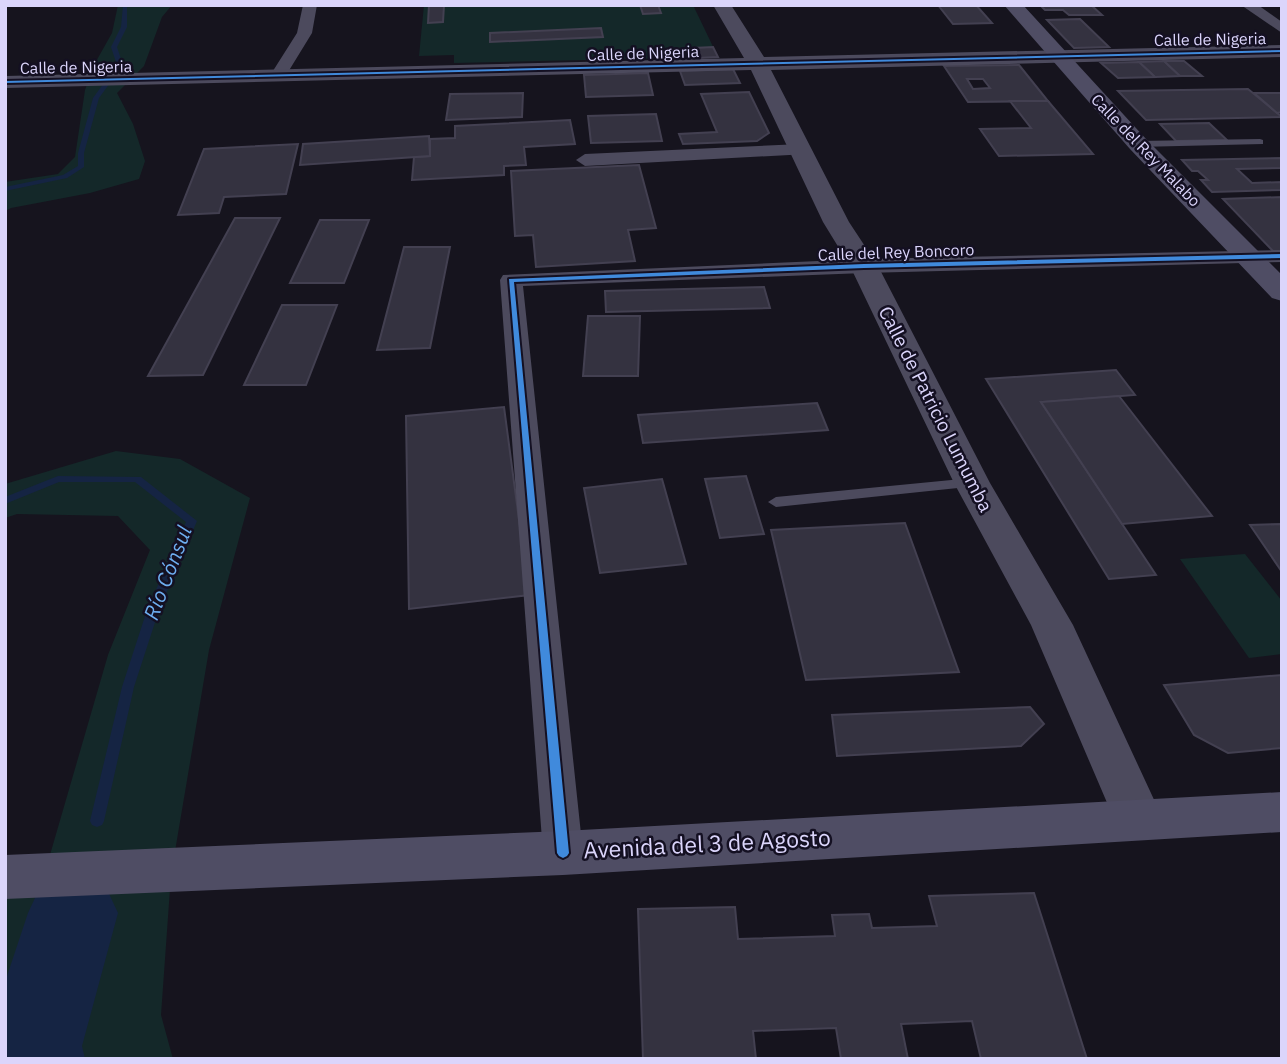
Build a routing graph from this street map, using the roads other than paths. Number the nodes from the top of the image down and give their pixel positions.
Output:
1 (310, 5) edge
2 (722, 5) edge
3 (1013, 5) edge
4 (1248, 5) edge
5 (1282, 29) edge
6 (1282, 51) edge
7 (1058, 57) junction
8 (758, 64) junction
9 (279, 74) junction
10 (5, 82) edge
11 (1260, 142) dead end
12 (1138, 144) junction
13 (801, 150) junction
14 (585, 160) dead end
15 (1282, 256) edge
16 (1249, 257) junction
17 (864, 266) junction
18 (1282, 292) edge
19 (972, 483) junction
20 (776, 502) dead end
21 (1282, 812) edge
22 (1138, 818) junction
23 (563, 853) junction
24 (5, 877) edge

1 - 9 street
2 - 8 street, Calle de Patricio Lumumba
3 - 7 main road, Calle del Rey Malabo
4 - 5 street
6 - 7 street, Calle de Nigeria
7 - 8 street, Calle de Nigeria
7 - 12 main road, Calle del Rey Malabo
8 - 9 street, Calle de Nigeria
8 - 13 street, Calle de Patricio Lumumba
9 - 10 street, Calle de Nigeria
11 - 12 lane
12 - 16 main road, Calle del Rey Malabo
13 - 14 street
13 - 17 street, Calle de Patricio Lumumba
15 - 16 street, Calle del Rey Boncoro
16 - 17 street, Calle del Rey Boncoro
16 - 18 main road, Calle del Rey Malabo
17 - 19 street, Calle de Patricio Lumumba
17 - 23 street, Calle del Rey Boncoro
19 - 20 lane
19 - 22 street, Calle de Patricio Lumumba
21 - 22 main road, Avenida del 3 de Agosto
22 - 23 main road, Avenida del 3 de Agosto
23 - 24 main road, Avenida del 3 de Agosto

